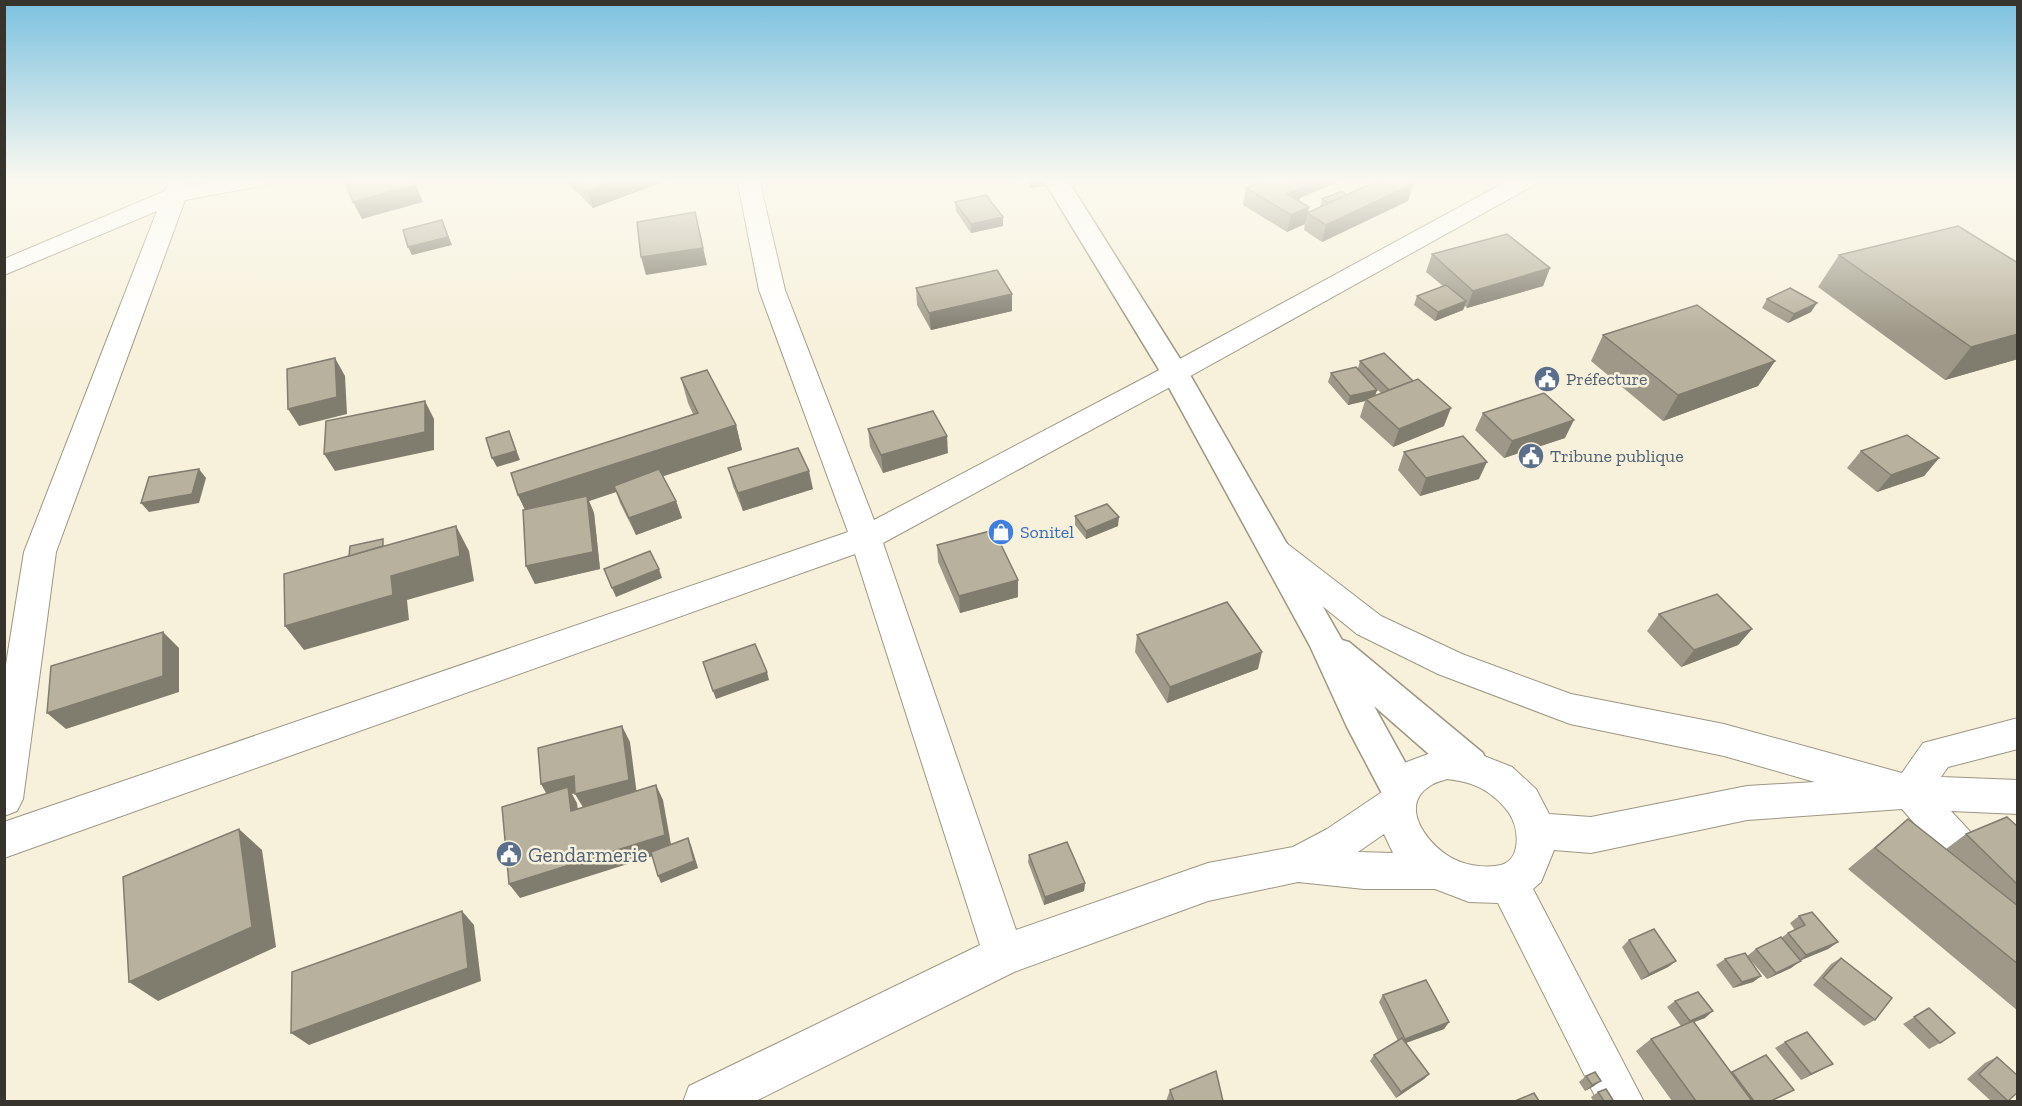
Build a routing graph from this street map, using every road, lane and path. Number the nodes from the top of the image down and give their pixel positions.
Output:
1 (84, 231) edge
2 (162, 231) edge
3 (759, 231) edge
4 (1087, 231) edge
5 (1434, 231) edge
6 (4, 268) edge
7 (1175, 373) junction
8 (866, 538) junction
9 (1274, 550) junction
10 (1326, 643) junction
11 (2018, 733) edge
12 (1469, 765) junction
13 (1910, 792) junction
14 (1399, 796) junction
15 (2018, 797) edge
16 (4, 799) edge
17 (1537, 831) junction
18 (4, 840) edge
19 (1298, 864) junction
20 (1435, 871) junction
21 (1508, 882) junction
22 (2018, 913) edge
23 (1004, 955) junction
24 (705, 1101) edge
25 (1622, 1101) edge

1 - 6 street
2 - 16 street
3 - 8 street
4 - 7 street
5 - 7 street
7 - 8 street
7 - 9 street
8 - 18 street
8 - 23 street
9 - 10 street
9 - 13 street
10 - 12 street
10 - 14 street
11 - 13 street
12 - 14 street
12 - 17 street
13 - 15 street
13 - 17 street
13 - 22 street
14 - 19 street
14 - 20 street
17 - 21 street
19 - 20 street
19 - 23 street
20 - 21 street
21 - 25 street
23 - 24 street

